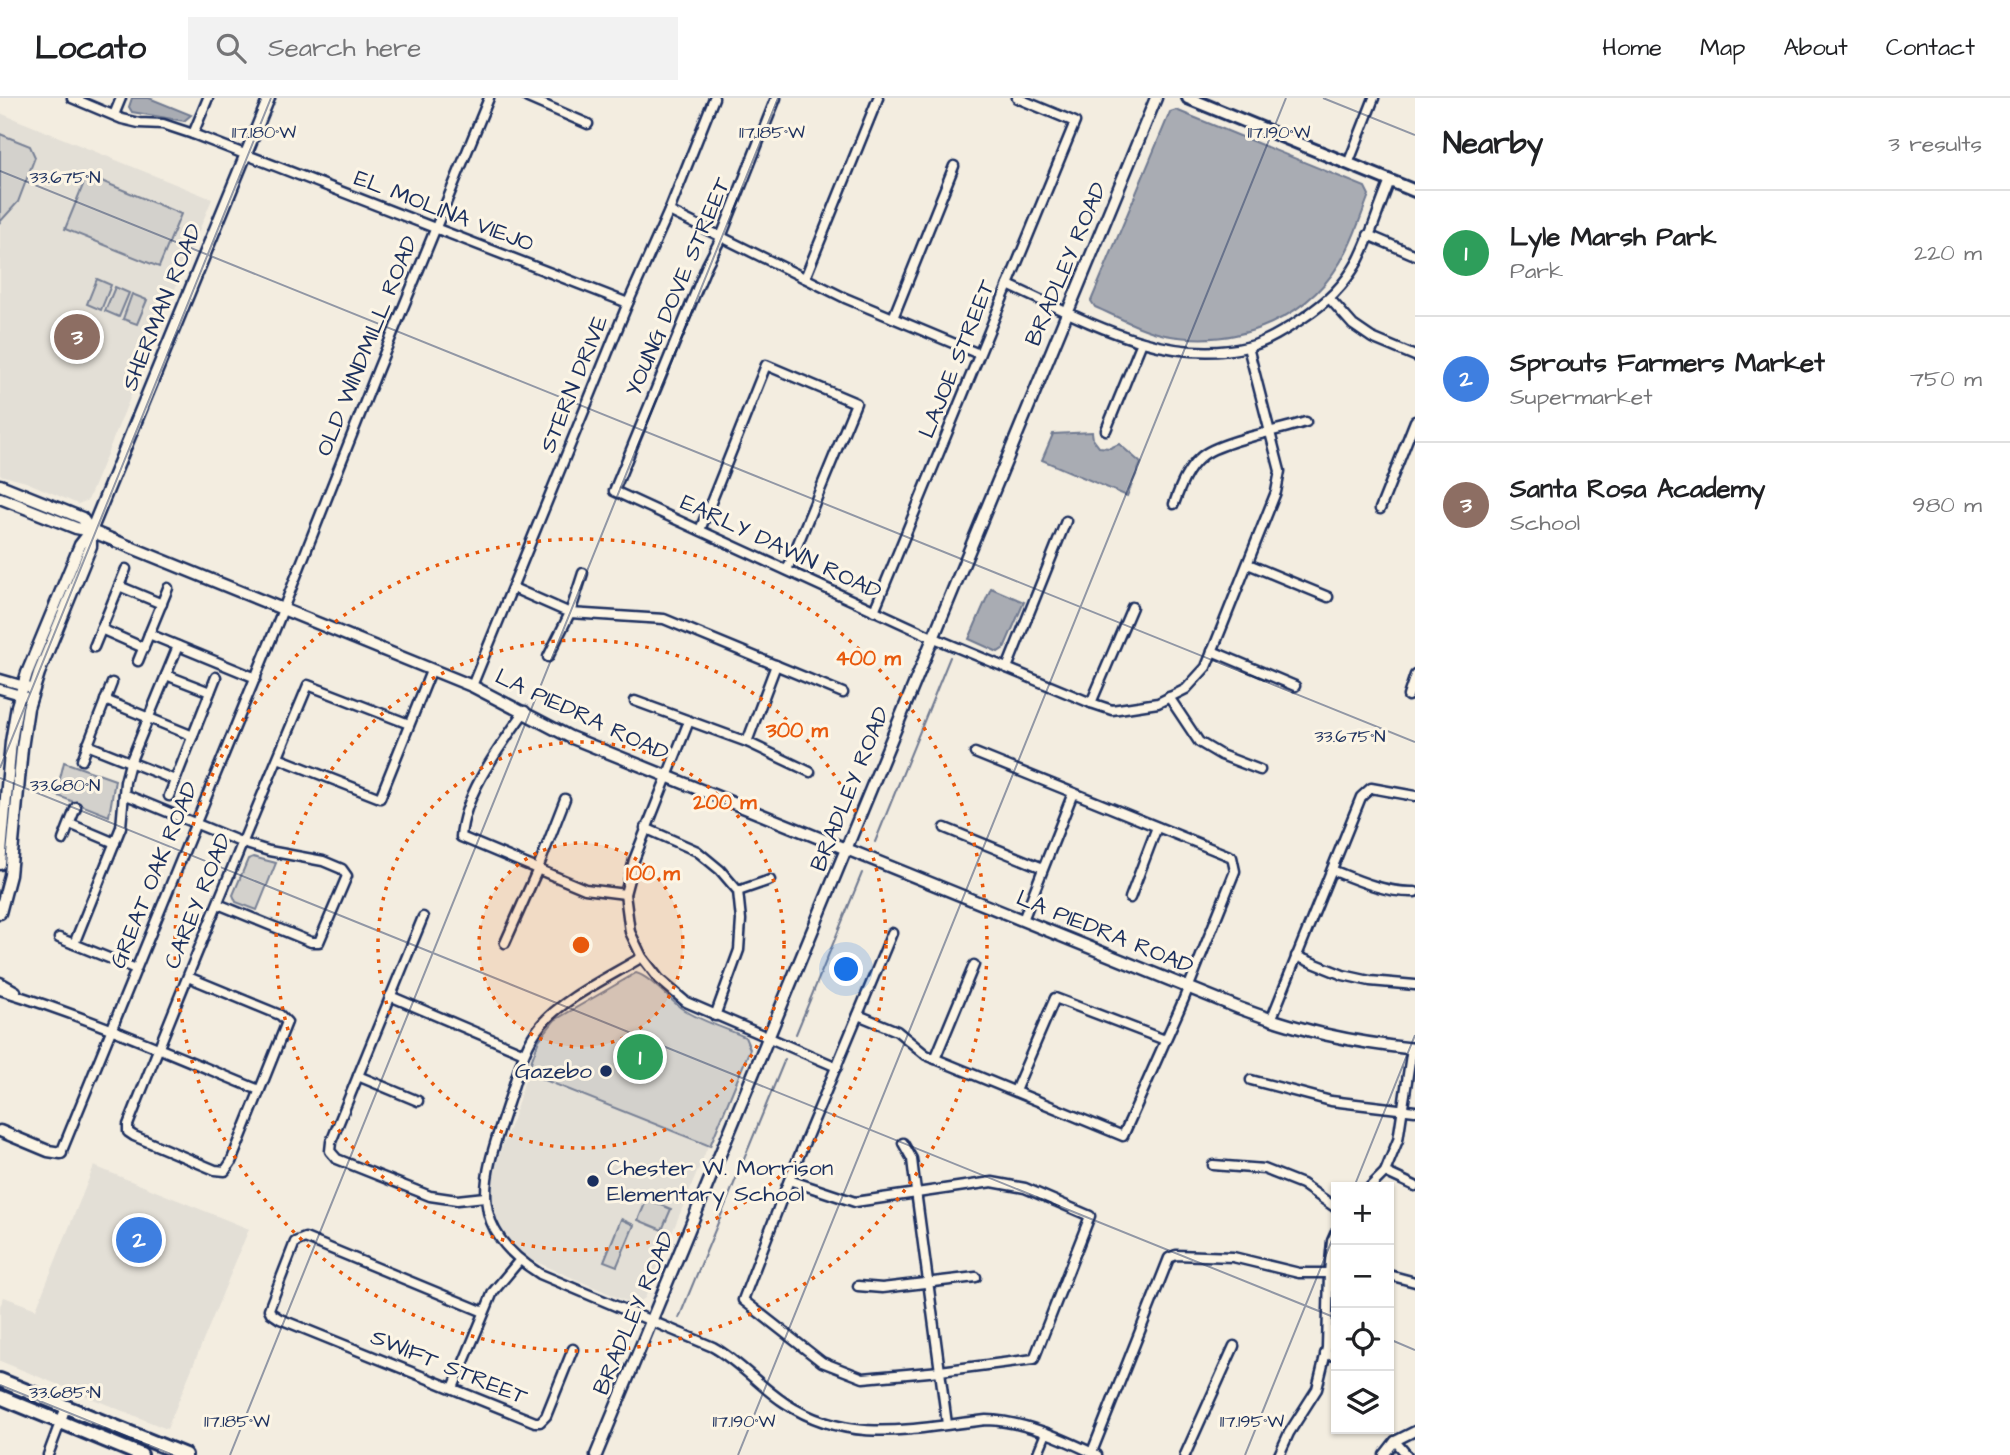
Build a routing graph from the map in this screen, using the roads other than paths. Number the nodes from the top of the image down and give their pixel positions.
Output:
1 (72, 98) edge
2 (121, 98) edge
3 (208, 98) edge
4 (269, 98) edge
5 (489, 98) edge
6 (528, 98) edge
7 (714, 98) edge
8 (776, 98) edge
9 (878, 98) edge
10 (1017, 98) edge
11 (1156, 98) edge
12 (1188, 98) edge
13 (1374, 98) edge
14 (114, 116) junction
15 (588, 124) dead end
16 (193, 134) junction
17 (245, 155) junction
18 (1348, 164) junction
19 (954, 166) dead end
20 (1391, 181) junction
21 (1415, 191) edge
22 (669, 211) junction
23 (435, 228) junction
24 (1368, 235) junction
25 (721, 238) junction
26 (1415, 255) edge
27 (805, 278) junction
28 (1008, 285) junction
29 (1330, 299) junction
30 (628, 303) junction
31 (1067, 312) junction
32 (893, 318) junction
33 (1142, 342) junction
34 (1248, 347) junction
35 (979, 354) junction
36 (1415, 356) edge
37 (1415, 421) edge
38 (1306, 422) dead end
39 (1107, 430) dead end
40 (1268, 433) junction
41 (0, 485) edge
42 (614, 491) joint
43 (0, 498) edge
44 (1174, 505) dead end
45 (1380, 509) dead end
46 (1066, 521) dead end
47 (700, 530) junction
48 (91, 531) junction
49 (1248, 564) junction
50 (126, 569) dead end
51 (787, 570) junction
52 (583, 573) dead end
53 (119, 586) junction
54 (168, 588) dead end
55 (513, 588) junction
56 (1328, 597) dead end
57 (162, 604) junction
58 (1132, 607) dead end
59 (283, 611) junction
60 (874, 611) junction
61 (570, 613) junction
62 (101, 629) junction
63 (149, 634) junction
64 (932, 637) junction
65 (178, 646) junction
66 (94, 647) dead end
67 (144, 648) junction
68 (1212, 652) junction
69 (548, 657) dead end
70 (138, 661) dead end
71 (776, 665) junction
72 (1007, 668) junction
73 (431, 671) junction
74 (166, 674) junction
75 (1415, 675) edge
76 (216, 677) dead end
77 (256, 678) junction
78 (0, 679) edge
79 (112, 682) dead end
80 (472, 686) junction
81 (1295, 686) dead end
82 (0, 689) edge
83 (22, 690) junction
84 (210, 692) junction
85 (843, 693) dead end
86 (33, 694) junction
87 (1408, 696) dead end
88 (1169, 698) junction
89 (105, 700) junction
90 (635, 701) dead end
91 (1091, 703) junction
92 (525, 711) junction
93 (148, 718) junction
94 (690, 721) junction
95 (409, 724) junction
96 (193, 736) junction
97 (747, 742) junction
98 (88, 745) junction
99 (975, 753) dead end
100 (278, 758) junction
101 (82, 760) dead end
102 (130, 763) junction
103 (1260, 770) dead end
104 (810, 772) dead end
105 (667, 776) junction
106 (175, 780) junction
107 (1073, 793) junction
108 (124, 794) junction
109 (169, 796) dead end
110 (1415, 796) edge
111 (565, 799) dead end
112 (8, 805) edge
113 (76, 807) dead end
114 (70, 824) junction
115 (196, 824) junction
116 (1157, 827) junction
117 (645, 828) junction
118 (945, 828) dead end
119 (63, 840) dead end
120 (115, 843) junction
121 (243, 843) junction
122 (847, 849) junction
123 (0, 864) edge
124 (1043, 868) junction
125 (1332, 870) junction
126 (537, 871) junction
127 (770, 880) dead end
128 (738, 891) junction
129 (1415, 892) edge
130 (625, 894) junction
131 (1130, 898) dead end
132 (218, 904) junction
133 (0, 913) edge
134 (423, 917) dead end
135 (1023, 920) junction
136 (892, 933) dead end
137 (59, 938) dead end
138 (74, 943) junction
139 (505, 943) dead end
140 (1296, 956) junction
141 (642, 957) junction
142 (974, 965) dead end
143 (136, 969) junction
144 (188, 977) junction
145 (0, 982) edge
146 (1415, 985) edge
147 (1188, 987) junction
148 (0, 990) edge
149 (390, 996) junction
150 (34, 1000) junction
151 (858, 1015) junction
152 (715, 1016) junction
153 (1271, 1020) junction
154 (111, 1030) junction
155 (768, 1038) junction
156 (1166, 1040) junction
157 (158, 1049) junction
158 (1413, 1049) edge
159 (524, 1053) junction
160 (935, 1059) junction
161 (837, 1067) junction
162 (358, 1076) junction
163 (1251, 1080) dead end
164 (259, 1090) junction
165 (1015, 1091) junction
166 (418, 1101) dead end
167 (1403, 1110) junction
168 (1415, 1111) edge
169 (0, 1131) edge
170 (904, 1143) dead end
171 (61, 1153) joint
172 (1213, 1165) dead end
173 (1385, 1172) junction
174 (789, 1180) junction
175 (1375, 1182) edge
176 (1415, 1186) edge
177 (916, 1194) junction
178 (485, 1197) junction
179 (1331, 1204) edge
180 (519, 1261) junction
181 (1331, 1273) edge
182 (1394, 1276) edge
183 (976, 1277) dead end
184 (928, 1282) junction
185 (1415, 1282) edge
186 (1331, 1285) edge
187 (858, 1286) dead end
188 (484, 1312) junction
189 (652, 1321) junction
190 (1234, 1346) dead end
191 (573, 1349) dead end
192 (1325, 1354) junction
193 (1331, 1355) edge
194 (940, 1371) junction
195 (0, 1380) edge
196 (453, 1388) junction
197 (0, 1397) edge
198 (66, 1407) junction
199 (61, 1422) junction
200 (947, 1424) junction
201 (1415, 1431) edge
202 (1046, 1433) junction
203 (1395, 1441) junction
204 (1095, 1454) edge
205 (48, 1455) edge
206 (141, 1455) edge
207 (185, 1455) edge
208 (596, 1455) edge
209 (1037, 1455) edge
210 (1185, 1455) edge
211 (1279, 1455) edge
212 (1384, 1455) edge
213 (1407, 1455) edge

1 - 14 street, EL MOLINA VIEJO
2 - 14 street
3 - 16 street
4 - 17 street, SHERMAN ROAD
5 - 23 street, OLD WINDMILL ROAD
6 - 15 street
7 - 22 street, STERN DRIVE
8 - 25 street, YOUNG DOVE STREET
9 - 27 street
10 - 28 street, LAJOE STREET
11 - 31 street, BRADLEY ROAD
12 - 18 main road
13 - 18 street
14 - 16 street, EL MOLINA VIEJO
16 - 17 street, EL MOLINA VIEJO
17 - 23 street, EL MOLINA VIEJO
17 - 48 street, SHERMAN ROAD
18 - 20 main road
19 - 32 street
20 - 21 main road
20 - 24 street
22 - 25 street
22 - 30 street, STERN DRIVE
23 - 30 street, EL MOLINA VIEJO
23 - 59 street, OLD WINDMILL ROAD
24 - 26 street
24 - 29 street
25 - 27 street
25 - 42 street, YOUNG DOVE STREET
27 - 32 street
28 - 31 street
28 - 35 street, LAJOE STREET
29 - 34 street
29 - 36 street
30 - 55 street, STERN DRIVE
31 - 33 street
31 - 64 street, BRADLEY ROAD
32 - 35 street
33 - 34 street
33 - 39 street
34 - 40 street
35 - 60 street, LAJOE STREET
37 - 45 street
38 - 40 street
40 - 44 street
40 - 49 street
41 - 48 street, LA PIEDRA ROAD
42 - 47 street, EARLY DAWN ROAD
43 - 48 street, LA PIEDRA ROAD
46 - 72 street
47 - 51 street, EARLY DAWN ROAD
47 - 51 street
48 - 59 street, LA PIEDRA ROAD
48 - 83 street
48 - 86 street
49 - 56 street
49 - 68 street
50 - 53 street
51 - 60 street, EARLY DAWN ROAD
52 - 61 street
53 - 57 street
53 - 62 street
54 - 57 street
55 - 61 street
55 - 80 street, STERN DRIVE
57 - 63 street
58 - 91 street
59 - 73 street, LA PIEDRA ROAD
59 - 77 street, GREAT OAK ROAD
60 - 64 street, EARLY DAWN ROAD
61 - 69 street
61 - 71 street
62 - 66 street
62 - 67 street
63 - 65 street
63 - 67 street
64 - 72 street, EARLY DAWN ROAD
64 - 122 street, BRADLEY ROAD
65 - 74 street
65 - 77 street
67 - 70 street
68 - 81 street
68 - 88 street
71 - 85 street
71 - 97 street
72 - 91 street, EARLY DAWN ROAD
73 - 80 street, LA PIEDRA ROAD
73 - 95 street
74 - 84 street
74 - 93 street
75 - 87 street
76 - 84 street
77 - 115 street, GREAT OAK ROAD
78 - 83 street
79 - 89 street
80 - 92 street, LA PIEDRA ROAD
82 - 83 street
83 - 86 street
83 - 112 street
84 - 96 street
86 - 112 street
88 - 91 street, EARLY DAWN ROAD
88 - 103 street
89 - 93 street
89 - 98 street
90 - 94 street
92 - 105 street, LA PIEDRA ROAD
92 - 126 street
93 - 96 street
93 - 102 street
94 - 97 street
94 - 105 street
95 - 100 street, CAREY ROAD
95 - 100 street
96 - 106 street
97 - 104 street
98 - 101 street
98 - 102 street
99 - 107 street
100 - 121 street, CAREY ROAD
102 - 106 street
102 - 108 street
105 - 117 street
105 - 122 street, LA PIEDRA ROAD
106 - 109 street
107 - 116 street
107 - 124 street
108 - 115 street
108 - 120 street
110 - 125 street
111 - 126 street
112 - 123 street
112 - 133 street
113 - 114 street
114 - 119 street
114 - 120 street
115 - 121 street
115 - 143 street, GREAT OAK ROAD
116 - 131 street
116 - 147 street
117 - 128 street
117 - 130 street
118 - 124 street
120 - 138 street
121 - 132 street, CAREY ROAD
121 - 132 street
122 - 135 street, LA PIEDRA ROAD
122 - 155 street, BRADLEY ROAD
124 - 135 street
125 - 129 street
125 - 140 street
126 - 130 street
126 - 139 street
127 - 128 street
128 - 152 street
130 - 141 street
132 - 144 street, CAREY ROAD
134 - 149 street
135 - 147 street, LA PIEDRA ROAD
136 - 151 street
137 - 138 street
138 - 143 street
140 - 146 street
140 - 153 street
141 - 152 street
141 - 159 street
142 - 160 street
143 - 154 street, GREAT OAK ROAD
144 - 157 street, CAREY ROAD
144 - 164 street
145 - 150 street
147 - 153 street, LA PIEDRA ROAD
147 - 156 street
148 - 150 street
149 - 159 street
149 - 162 street
150 - 154 street
151 - 160 street
151 - 161 street
152 - 155 street
153 - 158 street, LA PIEDRA ROAD
154 - 157 street
154 - 171 street, GREAT OAK ROAD
155 - 161 street
155 - 189 street, BRADLEY ROAD
156 - 165 street
156 - 165 street
157 - 164 street
157 - 164 street, CAREY ROAD
158 - 167 street
159 - 178 street
160 - 165 street
161 - 174 street
162 - 166 street
162 - 178 street
163 - 167 street
167 - 168 street
167 - 173 street
169 - 171 street
170 - 177 street
172 - 179 street
173 - 175 street
173 - 176 street
174 - 177 street
174 - 194 street
177 - 184 street
177 - 194 street
178 - 180 street
180 - 188 street
180 - 189 street
181 - 204 street
182 - 185 street
183 - 184 street
184 - 187 street
184 - 194 street
186 - 192 street
188 - 196 street
188 - 196 street, SWIFT STREET
189 - 200 street
189 - 208 street, BRADLEY ROAD
190 - 210 street
191 - 196 street, SWIFT STREET
192 - 193 street
192 - 211 street
194 - 200 street
195 - 198 main road
197 - 199 main road
198 - 199 street
198 - 207 main road
199 - 205 street
199 - 206 main road
200 - 202 street
201 - 203 street
202 - 204 street
202 - 209 street
203 - 212 street
203 - 213 street

